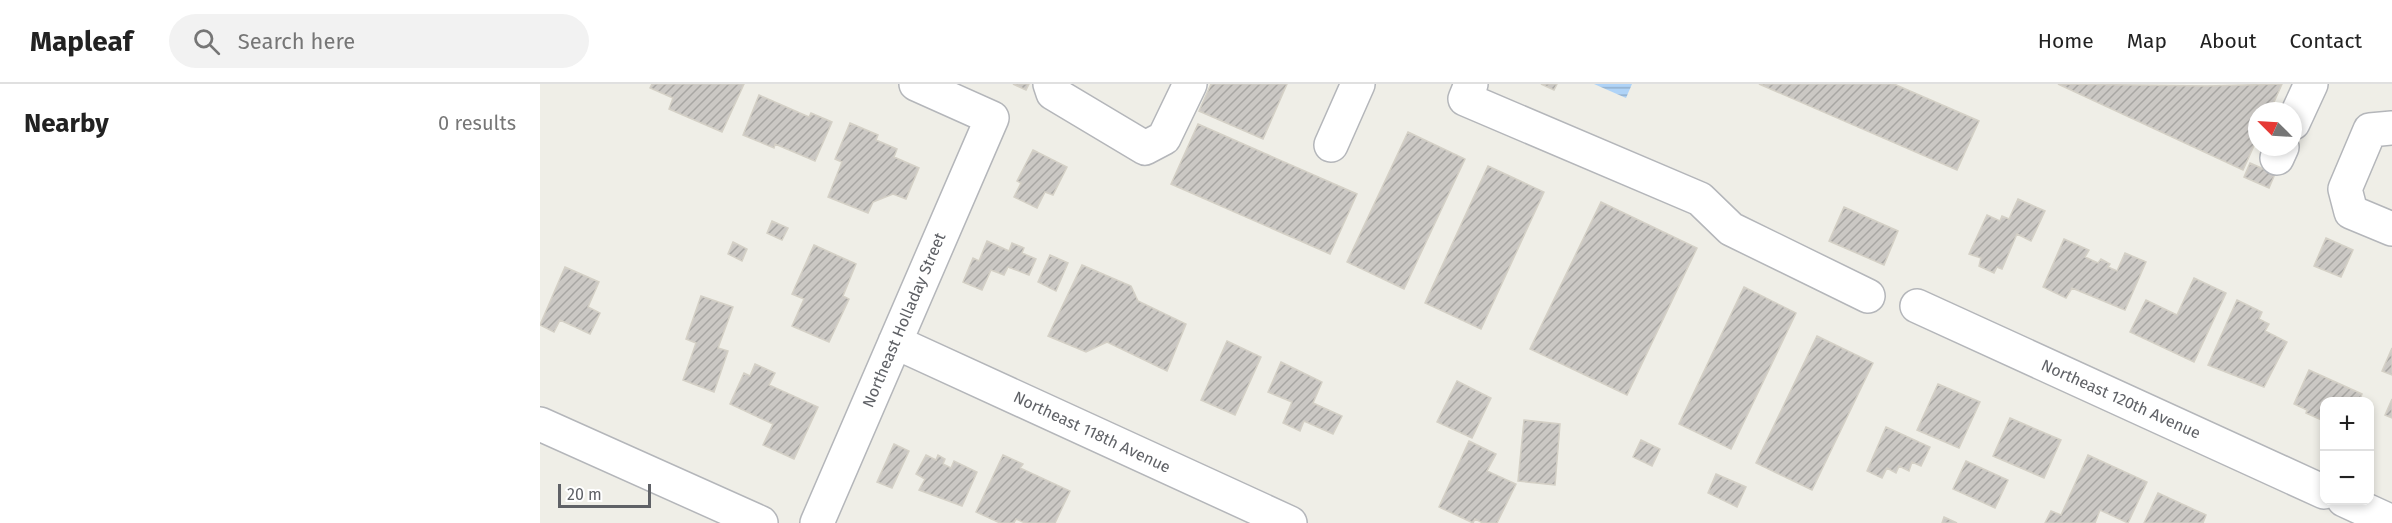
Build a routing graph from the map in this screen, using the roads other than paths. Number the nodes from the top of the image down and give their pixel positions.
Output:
1 (916, 84) edge
2 (1050, 84) edge
3 (1190, 84) edge
4 (1358, 84) edge
5 (1471, 84) edge
6 (2311, 84) edge
7 (2302, 104) edge
8 (2392, 128) edge
9 (1331, 145) dead end
10 (2392, 229) edge
11 (1868, 296) dead end
12 (1917, 306) dead end
13 (895, 342) junction
14 (540, 424) edge
15 (2320, 490) edge
16 (2353, 505) edge
17 (2392, 522) edge
18 (760, 523) edge
19 (817, 523) edge
20 (1290, 523) edge

1 - 13 street, Northeast Holladay Street
2 - 3 street
4 - 9 street
5 - 11 street
6 - 7 street
8 - 10 street
12 - 15 street, Northeast 120th Avenue
13 - 19 street, Northeast Holladay Street
13 - 20 street, Northeast 118th Avenue
14 - 18 street
16 - 17 street

